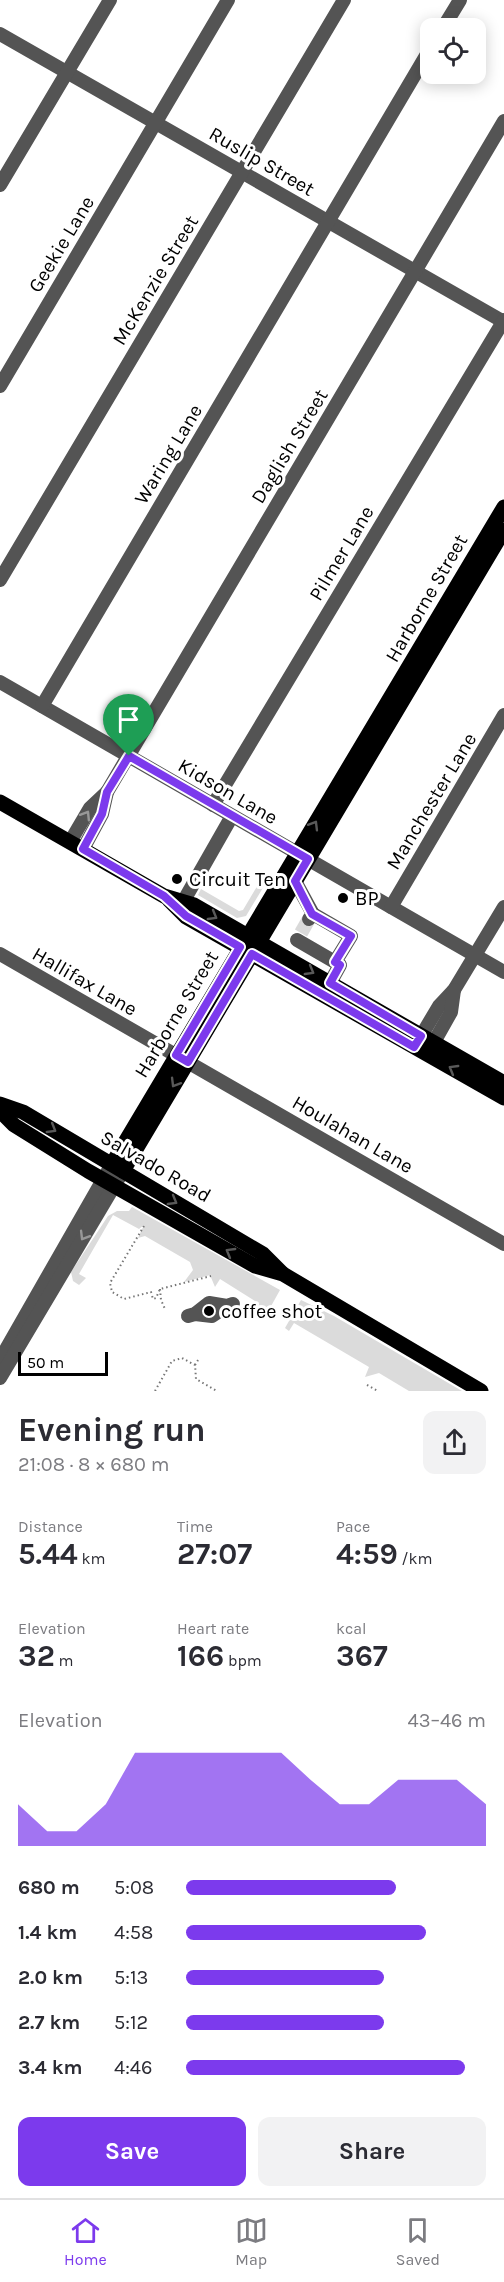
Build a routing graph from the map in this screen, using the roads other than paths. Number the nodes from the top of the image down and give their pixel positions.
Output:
1 (110, 0) edge
2 (228, 0) edge
3 (344, 0) edge
4 (460, 0) edge
5 (449, 18) edge
6 (0, 34) edge
7 (420, 66) edge
8 (67, 72) junction
9 (504, 121) edge
10 (155, 123) junction
11 (241, 172) junction
12 (0, 185) edge
13 (328, 221) junction
14 (416, 271) junction
15 (504, 321) edge
16 (0, 386) edge
17 (504, 507) edge
18 (504, 530) edge
19 (0, 580) edge
20 (0, 682) edge
21 (42, 706) junction
22 (504, 715) edge
23 (129, 756) junction
24 (0, 802) edge
25 (213, 804) junction
26 (232, 816) junction
27 (76, 846) junction
28 (303, 856) junction
29 (295, 881) junction
30 (164, 896) junction
31 (183, 902) junction
32 (391, 907) junction
33 (504, 907) edge
34 (249, 945) junction
35 (0, 954) edge
36 (475, 955) junction
37 (287, 958) junction
38 (335, 962) junction
39 (504, 972) edge
40 (330, 983) junction
41 (424, 1045) junction
42 (182, 1059) junction
43 (504, 1083) edge
44 (504, 1098) edge
45 (0, 1104) edge
46 (0, 1111) edge
47 (117, 1168) junction
48 (109, 1183) junction
49 (504, 1244) edge
50 (283, 1274) junction
51 (230, 1305) dead end
52 (192, 1315) dead end
53 (0, 1360) edge
54 (0, 1378) edge
55 (482, 1391) edge

1 - 8 street
2 - 10 street, Geekie Lane
3 - 11 street, McKenzie Street
4 - 5 street
6 - 8 street, Ruslip Street
7 - 13 street, Waring Lane
8 - 10 street, Ruslip Street
8 - 12 street
9 - 14 street, Daglish Street
10 - 11 street, Ruslip Street
10 - 16 street, Geekie Lane
11 - 13 street, Ruslip Street
11 - 19 street, McKenzie Street
13 - 14 street, Ruslip Street
13 - 21 street, Waring Lane
14 - 15 street, Ruslip Street
14 - 23 street, Daglish Street
15 - 25 street, Pilmer Lane
28 -> 17 main road, Harborne Street
18 - 28 main road, Harborne Street
20 - 21 street, Kidson Lane
21 - 23 street, Kidson Lane
22 - 32 street, Manchester Lane
23 - 25 street, Kidson Lane
23 - 27 street, Daglish Street
24 - 27 main road
25 - 26 street, Kidson Lane
26 - 28 street, Kidson Lane
26 - 31 street
27 - 30 main road
28 - 29 main road, Harborne Street
28 - 32 street, Kidson Lane
28 - 34 main road, Harborne Street
29 - 34 main road, Harborne Street
29 - 38 street
30 - 31 main road
30 - 34 main road
31 -> 34 main road
32 - 36 street, Kidson Lane
33 - 36 street
34 - 37 main road
34 - 41 main road
34 - 42 main road, Harborne Street
35 - 42 street, Hallifax Lane
36 - 39 street, Kidson Lane
36 - 41 street
37 - 38 street
37 -> 40 main road
38 - 40 street
40 - 41 main road
41 - 43 main road
44 -> 41 main road
42 - 47 main road, Harborne Street
42 - 49 street, Houlahan Lane
45 -> 47 main road, Salvado Road
46 - 48 main road, Salvado Road
47 - 48 street, Harborne Street
47 -> 50 main road, Salvado Road
50 -> 48 main road, Salvado Road
48 - 53 street, Harborne Street
48 -> 54 street, Harborne Street
50 - 55 main road, Salvado Road
51 - 52 street

